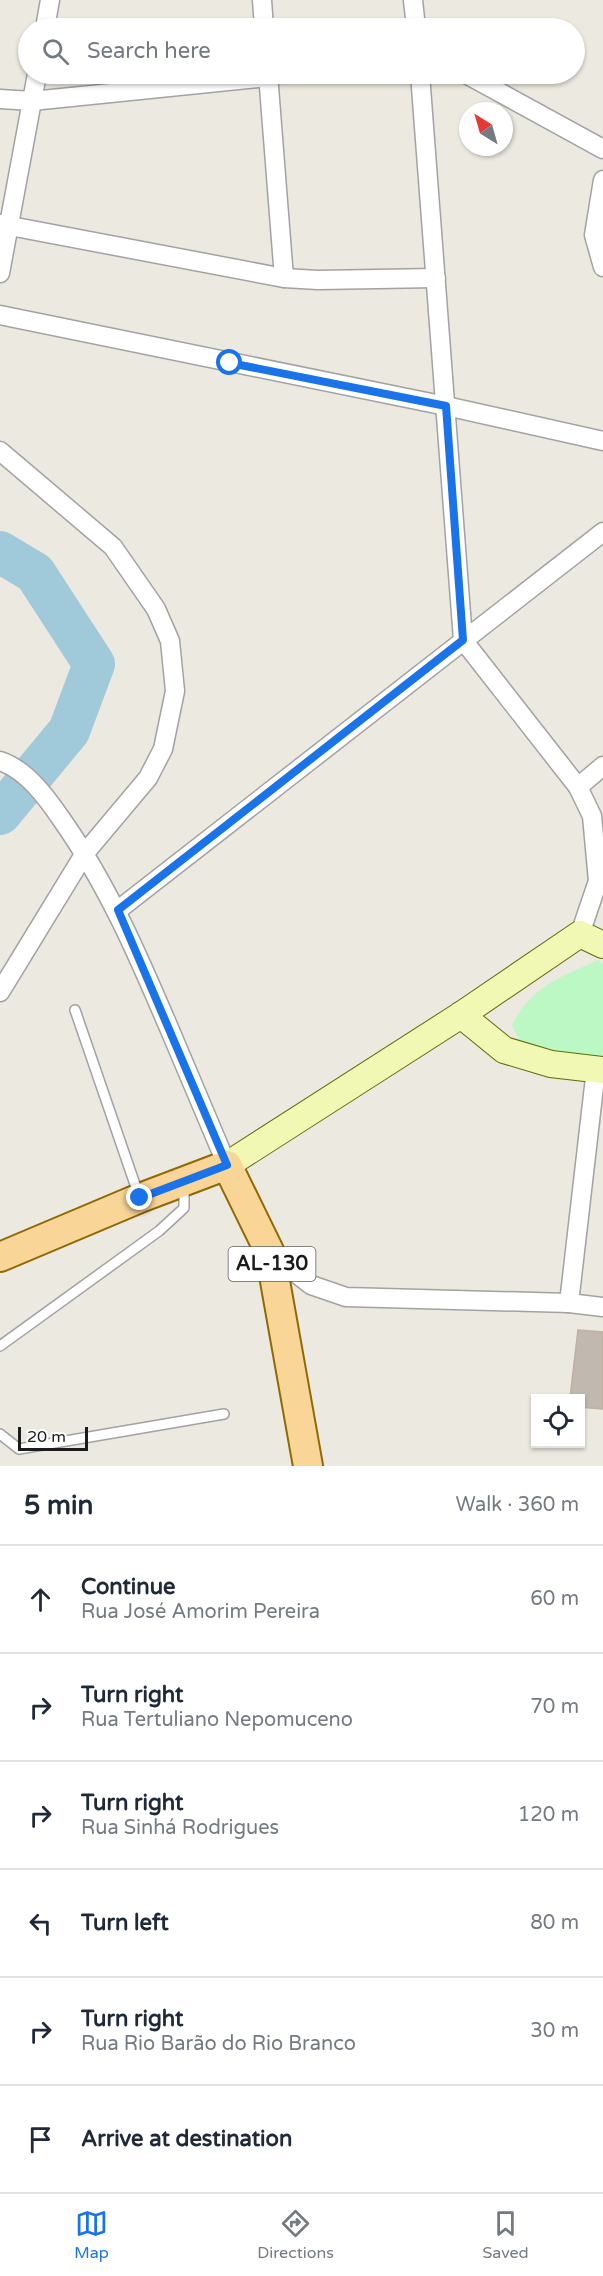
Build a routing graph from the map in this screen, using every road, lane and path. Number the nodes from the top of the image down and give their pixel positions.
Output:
1 (50, 0) edge
2 (262, 0) edge
3 (413, 0) edge
4 (47, 18) edge
5 (263, 18) edge
6 (415, 18) edge
7 (35, 84) edge
8 (186, 84) edge
9 (269, 84) edge
10 (421, 84) edge
11 (484, 84) edge
12 (0, 99) edge
13 (32, 101) junction
14 (603, 149) edge
15 (603, 180) edge
16 (4, 225) edge
17 (603, 267) edge
18 (0, 273) edge
19 (284, 278) junction
20 (436, 278) junction
21 (0, 315) edge
22 (446, 406) junction
23 (603, 441) edge
24 (0, 451) edge
25 (603, 532) edge
26 (463, 640) junction
27 (2, 762) edge
28 (603, 766) edge
29 (578, 787) junction
30 (85, 853) junction
31 (118, 910) junction
32 (580, 934) junction
33 (603, 945) edge
34 (0, 992) edge
35 (75, 1010) dead end
36 (461, 1015) junction
37 (599, 1069) edge
38 (227, 1165) junction
39 (184, 1182) junction
40 (140, 1198) junction
41 (270, 1253) junction
42 (0, 1257) edge
43 (570, 1303) junction
44 (603, 1307) edge
45 (0, 1346) edge
46 (224, 1414) dead end
47 (0, 1434) edge
48 (308, 1466) edge

1 - 4 street
2 - 5 street
3 - 6 street
7 - 13 street
8 - 13 street
9 - 19 street
10 - 20 street
11 - 14 street
12 - 13 street
13 - 16 street
15 - 17 street
16 - 18 street
16 - 19 street
19 - 20 street
20 - 22 street
21 - 22 street
22 - 23 street
22 - 26 street
24 - 30 street
25 - 26 street
26 - 29 street
26 - 31 street
27 - 30 street
28 - 29 street
29 - 32 street
30 - 31 street
30 - 34 street
31 - 38 street
32 - 33 street
32 - 36 street
35 - 40 lane
36 - 37 street
36 - 38 street
37 - 43 street
38 - 39 main road
38 - 41 main road, AL-130
39 - 40 main road
39 - 45 lane
40 - 42 main road
41 - 43 street
41 - 48 main road, AL-130
43 - 44 street
46 - 47 lane

